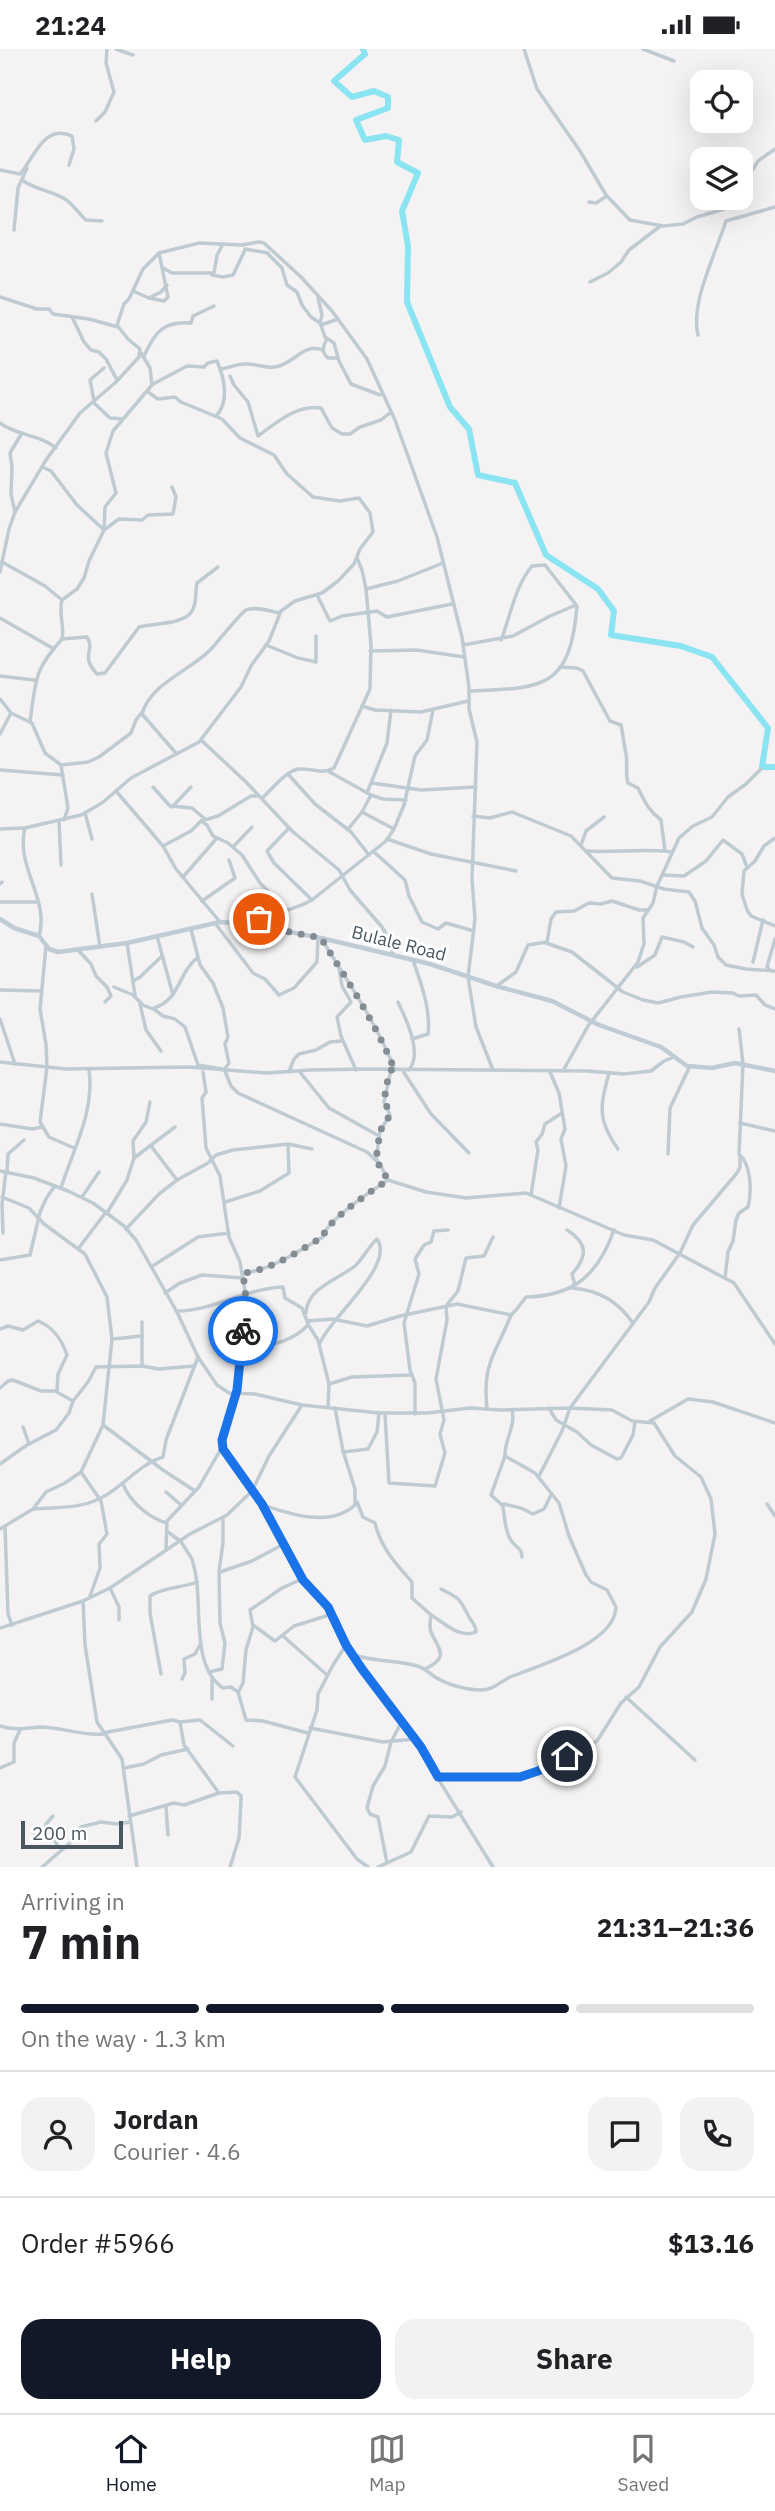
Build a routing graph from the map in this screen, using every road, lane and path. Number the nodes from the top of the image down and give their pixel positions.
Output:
1 (107, 49) edge
2 (116, 49) edge
3 (524, 49) edge
4 (643, 49) edge
5 (133, 55) dead end
6 (674, 61) dead end
7 (96, 121) dead end
8 (775, 149) edge
9 (29, 163) junction
10 (69, 165) dead end
11 (753, 169) edge
12 (0, 170) edge
13 (22, 180) junction
14 (607, 196) junction
15 (589, 202) dead end
16 (775, 207) edge
17 (720, 210) edge
18 (102, 221) dead end
19 (660, 226) junction
20 (14, 230) dead end
21 (223, 244) junction
22 (233, 244) junction
23 (245, 250) junction
24 (159, 253) junction
25 (267, 253) junction
26 (274, 253) junction
27 (163, 268) junction
28 (208, 274) junction
29 (590, 282) dead end
30 (167, 285) junction
31 (133, 291) junction
32 (317, 295) junction
33 (0, 297) edge
34 (149, 298) junction
35 (214, 306) dead end
36 (72, 317) junction
37 (338, 319) junction
38 (321, 324) junction
39 (118, 327) junction
40 (698, 335) dead end
41 (327, 339) junction
42 (323, 350) junction
43 (142, 354) junction
44 (338, 358) junction
45 (104, 368) dead end
46 (220, 369) junction
47 (230, 376) dead end
48 (117, 380) junction
49 (152, 384) junction
50 (148, 392) junction
51 (382, 396) junction
52 (93, 401) junction
53 (391, 412) junction
54 (216, 415) junction
55 (124, 418) junction
56 (0, 423) edge
57 (22, 433) junction
58 (56, 448) junction
59 (42, 467) junction
60 (172, 487) dead end
61 (15, 512) junction
62 (104, 530) junction
63 (0, 544) edge
64 (5, 547) junction
65 (357, 558) junction
66 (2, 562) junction
67 (444, 563) junction
68 (218, 567) dead end
69 (0, 572) edge
70 (366, 589) junction
71 (317, 595) junction
72 (62, 600) junction
73 (452, 604) junction
74 (576, 604) junction
75 (279, 613) junction
76 (368, 613) junction
77 (0, 618) edge
78 (316, 636) dead end
79 (62, 639) junction
80 (500, 640) junction
81 (266, 645) junction
82 (463, 645) junction
83 (54, 649) junction
84 (370, 651) junction
85 (464, 657) junction
86 (560, 667) junction
87 (0, 676) edge
88 (34, 680) junction
89 (469, 691) junction
90 (0, 699) edge
91 (468, 701) junction
92 (362, 706) junction
93 (433, 709) junction
94 (391, 710) junction
95 (142, 712) junction
96 (11, 713) junction
97 (30, 722) junction
98 (0, 734) edge
99 (201, 740) junction
100 (175, 752) junction
101 (61, 765) junction
102 (761, 769) dead end
103 (0, 770) edge
104 (327, 771) junction
105 (288, 774) junction
106 (63, 775) junction
107 (372, 783) junction
108 (153, 787) dead end
109 (191, 787) dead end
110 (476, 787) junction
111 (407, 789) junction
112 (116, 791) junction
113 (369, 794) junction
114 (260, 797) junction
115 (406, 800) junction
116 (172, 807) junction
117 (362, 812) junction
118 (85, 813) junction
119 (474, 815) junction
120 (604, 817) dead end
121 (61, 820) junction
122 (203, 820) junction
123 (252, 827) dead end
124 (289, 827) junction
125 (25, 828) junction
126 (348, 828) junction
127 (0, 829) edge
128 (394, 829) junction
129 (217, 838) junction
130 (775, 838) edge
131 (92, 839) dead end
132 (387, 839) junction
133 (581, 845) junction
134 (163, 846) junction
135 (233, 847) junction
136 (373, 851) junction
137 (586, 851) junction
138 (664, 851) junction
139 (672, 852) junction
140 (369, 855) junction
141 (229, 860) dead end
142 (473, 862) junction
143 (61, 865) dead end
144 (747, 868) junction
145 (516, 871) dead end
146 (663, 875) junction
147 (183, 877) junction
148 (342, 877) junction
149 (657, 886) junction
150 (92, 894) dead end
151 (312, 900) junction
152 (202, 901) junction
153 (0, 902) edge
154 (37, 902) junction
155 (287, 910) junction
156 (648, 910) junction
157 (0, 919) edge
158 (763, 920) junction
159 (217, 923) junction
160 (249, 924) junction
161 (775, 926) edge
162 (191, 929) junction
163 (474, 931) junction
164 (39, 936) junction
165 (157, 936) junction
166 (319, 938) junction
167 (775, 939) edge
168 (127, 943) junction
169 (546, 943) junction
170 (46, 946) junction
171 (100, 947) junction
172 (693, 947) dead end
173 (78, 950) junction
174 (162, 956) junction
175 (393, 957) junction
176 (198, 958) junction
177 (413, 960) junction
178 (753, 962) dead end
179 (339, 968) junction
180 (635, 968) junction
181 (773, 971) edge
182 (468, 977) junction
183 (133, 981) junction
184 (496, 986) junction
185 (114, 987) dead end
186 (616, 987) junction
187 (0, 990) edge
188 (41, 991) junction
189 (135, 997) junction
190 (173, 997) junction
191 (106, 1002) dead end
192 (398, 1002) dead end
193 (140, 1004) junction
194 (152, 1008) junction
195 (775, 1009) edge
196 (0, 1019) edge
197 (592, 1021) junction
198 (739, 1029) dead end
199 (412, 1039) junction
200 (345, 1042) junction
201 (161, 1051) dead end
202 (674, 1057) junction
203 (0, 1062) edge
204 (15, 1064) junction
205 (743, 1064) junction
206 (690, 1066) junction
207 (47, 1067) junction
208 (89, 1069) junction
209 (224, 1070) junction
210 (299, 1070) junction
211 (356, 1070) junction
212 (402, 1070) junction
213 (409, 1070) junction
214 (494, 1070) junction
215 (393, 1071) junction
216 (775, 1071) edge
217 (203, 1072) dead end
218 (289, 1072) junction
219 (550, 1072) junction
220 (563, 1072) junction
221 (609, 1073) junction
222 (150, 1103) dead end
223 (562, 1113) junction
224 (740, 1123) junction
225 (0, 1124) edge
226 (175, 1127) dead end
227 (42, 1128) junction
228 (775, 1131) edge
229 (379, 1136) junction
230 (24, 1140) dead end
231 (288, 1144) junction
232 (150, 1145) junction
233 (74, 1148) junction
234 (312, 1149) dead end
235 (618, 1149) dead end
236 (469, 1153) dead end
237 (668, 1154) dead end
238 (740, 1156) junction
239 (134, 1158) junction
240 (211, 1160) junction
241 (376, 1160) junction
242 (4, 1171) edge
243 (99, 1172) dead end
244 (177, 1180) junction
245 (388, 1180) junction
246 (55, 1186) junction
247 (61, 1188) junction
248 (531, 1195) junction
249 (2, 1197) edge
250 (82, 1197) junction
251 (225, 1202) junction
252 (559, 1208) junction
253 (106, 1213) junction
254 (38, 1217) junction
255 (126, 1229) junction
256 (448, 1230) dead end
257 (567, 1230) dead end
258 (614, 1230) junction
259 (4, 1233) dead end
260 (229, 1233) junction
261 (493, 1237) dead end
262 (78, 1249) junction
263 (680, 1253) junction
264 (0, 1260) edge
265 (151, 1267) junction
266 (243, 1276) junction
267 (725, 1278) junction
268 (572, 1287) junction
269 (165, 1293) junction
270 (245, 1293) junction
271 (446, 1306) junction
272 (176, 1311) junction
273 (306, 1315) junction
274 (511, 1315) junction
275 (405, 1316) junction
276 (338, 1320) junction
277 (142, 1321) dead end
278 (632, 1322) junction
279 (308, 1323) junction
280 (0, 1329) edge
281 (142, 1336) junction
282 (111, 1339) junction
283 (320, 1344) junction
284 (775, 1344) edge
285 (240, 1351) junction
286 (198, 1357) junction
287 (107, 1365) junction
288 (142, 1366) junction
289 (193, 1366) junction
290 (411, 1375) junction
291 (329, 1384) junction
292 (0, 1388) edge
293 (57, 1391) junction
294 (234, 1395) junction
295 (73, 1401) junction
296 (302, 1405) junction
297 (328, 1407) junction
298 (335, 1408) junction
299 (550, 1408) junction
300 (570, 1408) junction
301 (487, 1409) junction
302 (512, 1410) junction
303 (442, 1411) junction
304 (379, 1413) junction
305 (386, 1413) junction
306 (415, 1413) junction
307 (650, 1421) junction
308 (635, 1422) junction
309 (775, 1423) edge
310 (564, 1424) junction
311 (103, 1425) junction
312 (23, 1427) dead end
313 (29, 1444) junction
314 (222, 1447) junction
315 (343, 1453) junction
316 (505, 1456) junction
317 (163, 1457) junction
318 (151, 1461) junction
319 (0, 1464) edge
320 (160, 1467) junction
321 (80, 1472) junction
322 (538, 1476) junction
323 (123, 1483) junction
324 (195, 1491) junction
325 (252, 1491) junction
326 (166, 1492) dead end
327 (551, 1495) junction
328 (99, 1498) junction
329 (357, 1502) junction
330 (262, 1504) junction
331 (502, 1504) junction
332 (767, 1504) dead end
333 (181, 1505) junction
334 (33, 1509) junction
335 (775, 1516) edge
336 (223, 1519) junction
337 (166, 1523) junction
338 (2, 1528) edge
339 (168, 1532) junction
340 (180, 1540) junction
341 (282, 1545) junction
342 (166, 1550) junction
343 (522, 1557) dead end
344 (219, 1572) junction
345 (302, 1579) junction
346 (197, 1582) junction
347 (110, 1588) junction
348 (441, 1588) dead end
349 (89, 1598) junction
350 (83, 1601) junction
351 (331, 1611) junction
352 (431, 1615) junction
353 (119, 1621) dead end
354 (12, 1625) junction
355 (253, 1625) junction
356 (0, 1628) edge
357 (283, 1636) junction
358 (201, 1643) junction
359 (346, 1645) junction
360 (195, 1654) junction
361 (352, 1654) junction
362 (204, 1660) junction
363 (425, 1669) junction
364 (161, 1674) dead end
365 (210, 1674) junction
366 (327, 1675) junction
367 (182, 1679) dead end
368 (238, 1692) junction
369 (626, 1697) junction
370 (212, 1699) dead end
371 (180, 1722) junction
372 (401, 1723) junction
373 (0, 1726) edge
374 (310, 1728) junction
375 (20, 1730) junction
376 (103, 1733) junction
377 (308, 1733) junction
378 (415, 1739) junction
379 (391, 1742) junction
380 (233, 1746) dead end
381 (188, 1749) junction
382 (695, 1761) dead end
383 (0, 1767) edge
384 (124, 1768) junction
385 (438, 1777) junction
386 (217, 1794) junction
387 (166, 1807) junction
388 (461, 1812) junction
389 (53, 1816) dead end
390 (129, 1816) junction
391 (130, 1822) junction
392 (47, 1832) junction
393 (35, 1834) dead end
394 (169, 1835) dead end
395 (63, 1848) junction
396 (387, 1863) junction
397 (42, 1867) edge
398 (137, 1867) edge
399 (230, 1867) edge
400 (368, 1867) edge
401 (377, 1867) edge
402 (493, 1867) edge

1 - 7 street
2 - 5 street
3 - 14 street
4 - 6 street
8 - 11 street
9 - 10 street
9 - 12 street
9 - 13 street
13 - 18 street
13 - 20 street
14 - 15 street
14 - 19 street
16 - 40 street
17 - 19 street
19 - 29 street
21 - 22 street
21 - 24 street
21 - 28 street
22 - 23 street
22 - 26 street
23 - 25 street
23 - 28 street
24 - 27 street
24 - 31 street
25 - 26 street
25 - 38 street
26 - 32 street
27 - 28 street
27 - 30 street
30 - 34 street
30 - 34 street
31 - 34 street
31 - 39 street
32 - 37 street
32 - 38 street
33 - 36 street
35 - 43 street
36 - 39 street
36 - 48 street
37 - 38 street
37 - 51 street
38 - 41 street
39 - 43 street
41 - 42 street
41 - 44 street
42 - 44 street
42 - 46 street
43 - 48 street
43 - 49 street
44 - 51 street
45 - 52 street
46 - 49 street
46 - 54 street
47 - 53 street
48 - 52 street
49 - 50 street
50 - 54 street
50 - 55 street
51 - 53 street
52 - 55 street
52 - 58 street
53 - 67 street
54 - 65 street
55 - 62 street
56 - 57 street
57 - 58 street
57 - 61 street
58 - 59 street
59 - 61 street
59 - 62 street
60 - 62 street
61 - 64 street
62 - 72 street
63 - 64 street
64 - 66 street
65 - 70 street
65 - 71 street
66 - 69 street
66 - 72 street
67 - 70 street
67 - 73 street
68 - 79 street
70 - 76 street
71 - 75 street
71 - 76 street
72 - 79 street
73 - 76 street
73 - 82 street
74 - 80 street
74 - 80 street
74 - 86 street
75 - 81 street
75 - 95 street
76 - 84 street
77 - 83 street
78 - 81 street
79 - 83 street
80 - 82 street
81 - 99 street
82 - 85 street
83 - 88 street
84 - 85 street
84 - 92 street
85 - 89 street
86 - 89 street
86 - 138 street
87 - 88 street
88 - 97 street
89 - 91 street
90 - 96 street
91 - 93 street
91 - 110 street
92 - 94 street
92 - 104 street
93 - 94 street
93 - 111 street
94 - 107 street
95 - 100 street
95 - 101 street
96 - 97 street
96 - 98 street
97 - 101 street
99 - 100 street
99 - 114 street
100 - 112 street
101 - 106 street
102 - 139 street
103 - 106 street
104 - 105 street
104 - 113 street
105 - 114 street
105 - 126 street
106 - 121 street
107 - 111 street
107 - 113 street
108 - 116 street
109 - 116 street
110 - 111 street
110 - 119 street
111 - 115 street
112 - 118 street
112 - 134 street
113 - 115 street
113 - 117 street
114 - 122 street
114 - 124 street
115 - 128 street
116 - 122 street
117 - 126 street
117 - 128 street
118 - 121 street
118 - 131 street
119 - 133 street
119 - 142 street
120 - 133 street
121 - 125 street
121 - 143 street
122 - 129 street
122 - 134 street
123 - 135 street
124 - 148 street
124 - 151 street
125 - 127 street
125 - 154 street
126 - 140 street
128 - 132 street
129 - 135 street
129 - 147 street
130 - 144 street
132 - 136 street
132 - 142 street
133 - 137 street
134 - 147 street
135 - 155 street
136 - 140 street
136 - 163 street
137 - 138 street
137 - 149 street
138 - 139 street
139 - 146 street
140 - 148 street
141 - 152 street
142 - 145 street
142 - 163 street
144 - 146 street
144 - 158 street
146 - 149 street
147 - 152 street
148 - 151 street
148 - 175 street
149 - 156 street
149 - 181 street
150 - 171 street
151 - 155 street
152 - 159 street
153 - 154 street
154 - 164 street
155 - 160 street
156 - 169 street
156 - 180 street
157 - 164 street
158 - 161 street
158 - 178 street
159 - 160 street, Bulale Road
159 - 162 street, Bulale Road
159 - 166 street
160 - 166 street, Bulale Road
162 - 165 street, Bulale Road
162 - 176 street
163 - 182 street
164 - 170 street
165 - 168 street, Bulale Road
165 - 174 street
166 - 175 street, Bulale Road
166 - 179 street
167 - 181 street
168 - 171 street, Bulale Road
168 - 183 street
169 - 184 street
169 - 186 street
170 - 173 street, Bulale Road
170 - 188 street
171 - 173 street, Bulale Road
172 - 180 street
173 - 191 street
174 - 183 street
174 - 190 street
175 - 177 street, Bulale Road
176 - 190 street
176 - 209 street
177 - 182 street, Bulale Road
177 - 199 street
179 - 200 street
179 - 215 street
180 - 186 street
182 - 184 street, Bulale Road
182 - 214 street
183 - 189 street
184 - 197 street, Bulale Road
185 - 189 street
186 - 195 street
186 - 197 street
187 - 188 street
188 - 207 street
189 - 193 street
190 - 194 street
192 - 199 street
193 - 194 street
193 - 201 street
194 - 209 street
196 - 204 street
197 - 202 street, Bulale Road
197 - 220 street
198 - 205 street
199 - 213 street
200 - 211 street
200 - 218 street
202 - 206 street, Bulale Road
202 - 221 street
203 - 204 street
204 - 207 street
205 - 206 street
205 - 216 street
205 - 224 street
206 - 237 street
207 - 208 street
207 - 227 street
208 - 209 street
208 - 233 street
209 - 218 street
209 - 241 street
210 - 211 street
210 - 218 street
210 - 229 street
211 - 215 street
212 - 213 street
212 - 215 street
212 - 236 street
213 - 214 street
214 - 219 street
215 - 229 street
217 - 240 street
219 - 220 street
219 - 223 street
220 - 221 street
221 - 235 street
222 - 239 street
223 - 248 street
223 - 252 street
224 - 228 street
224 - 238 street
225 - 227 street
226 - 232 street
227 - 233 street
229 - 241 street
230 - 242 street
231 - 234 street
231 - 240 street
231 - 251 street
232 - 239 street
232 - 244 street
233 - 247 street
238 - 263 street
238 - 267 street
239 - 253 street
240 - 244 street
240 - 251 street
241 - 245 street
242 - 246 street
242 - 249 street
243 - 250 street
244 - 255 street
245 - 248 street
245 - 266 street
246 - 247 street
246 - 254 street
247 - 250 street
248 - 252 street
249 - 254 street
249 - 259 street
250 - 253 street
251 - 260 street
252 - 258 street
253 - 255 street
253 - 262 street
254 - 262 street
254 - 264 street
255 - 265 street
256 - 275 street
257 - 268 street
258 - 263 street
258 - 268 street
260 - 265 street
260 - 266 street
261 - 271 street
262 - 282 street
263 - 267 street
263 - 278 street
265 - 269 street
266 - 269 street
266 - 270 street
267 - 284 street
268 - 274 street
268 - 278 street
269 - 272 street
270 - 272 street
270 - 273 street
270 - 285 street
271 - 274 street
271 - 275 street
271 - 303 street
272 - 286 street
273 - 276 street
273 - 279 street
274 - 301 street
275 - 276 street
275 - 290 street
276 - 279 street
276 - 283 street
277 - 281 street
278 - 300 street
279 - 283 street
279 - 285 street
280 - 293 street
281 - 282 street
281 - 288 street
282 - 287 street
283 - 291 street
285 - 294 street
286 - 289 street
286 - 294 street
287 - 288 street
287 - 295 street
287 - 311 street
288 - 289 street
289 - 317 street
290 - 291 street
290 - 306 street
291 - 297 street
292 - 293 street
293 - 295 street
294 - 296 street
294 - 314 street
295 - 313 street
296 - 297 street
296 - 325 street
297 - 298 street
298 - 304 street
298 - 315 street
299 - 300 street
299 - 302 street
299 - 310 street
300 - 308 street
300 - 310 street
301 - 302 street
301 - 303 street
302 - 316 street
303 - 305 street
303 - 306 street
304 - 305 street
304 - 315 street
305 - 306 street
307 - 308 street
307 - 309 street
307 - 369 street
308 - 310 street
310 - 322 street
311 - 318 street
311 - 321 street
312 - 313 street
313 - 319 street
314 - 324 street
314 - 325 street
315 - 329 street
316 - 322 street
316 - 331 street
317 - 318 street
317 - 320 street
318 - 320 street
318 - 323 street
320 - 324 street
321 - 328 street
321 - 334 street
322 - 327 street
323 - 328 street
323 - 337 street
324 - 333 street
325 - 330 street
325 - 336 street
326 - 333 street
327 - 331 street
327 - 363 street
328 - 334 street
328 - 349 street
329 - 330 street
329 - 352 street
330 - 341 street
331 - 343 street
332 - 335 street
333 - 337 street
334 - 338 street
336 - 340 street
336 - 344 street
337 - 339 street
338 - 354 street
339 - 340 street
339 - 342 street
340 - 342 street
340 - 346 street
341 - 344 street
341 - 345 street
342 - 347 street
344 - 365 street
345 - 351 street
345 - 355 street
346 - 358 street
346 - 364 street
347 - 349 street
347 - 353 street
348 - 352 street
349 - 350 street
350 - 354 street
350 - 376 street
351 - 357 street
351 - 359 street
352 - 363 street
354 - 356 street
355 - 357 street
355 - 368 street
357 - 366 street
358 - 360 street
358 - 362 street
359 - 361 street
359 - 366 street
360 - 362 street
360 - 367 street
361 - 363 street
361 - 372 street
362 - 365 street
365 - 368 street
365 - 370 street
366 - 374 street
368 - 377 street
369 - 382 street
369 - 385 street
371 - 376 street
371 - 380 street
371 - 381 street
372 - 378 street
372 - 379 street
373 - 375 street
374 - 377 street
374 - 379 street
375 - 376 street
375 - 383 street
376 - 384 street
377 - 400 street
378 - 379 street
378 - 385 street
379 - 396 street
381 - 384 street
381 - 386 street
384 - 390 street
385 - 388 street
386 - 387 street
386 - 399 street
387 - 390 street
387 - 394 street
388 - 396 street
388 - 402 street
389 - 392 street
390 - 391 street
391 - 395 street
391 - 398 street
392 - 393 street
392 - 395 street
395 - 397 street
396 - 401 street

